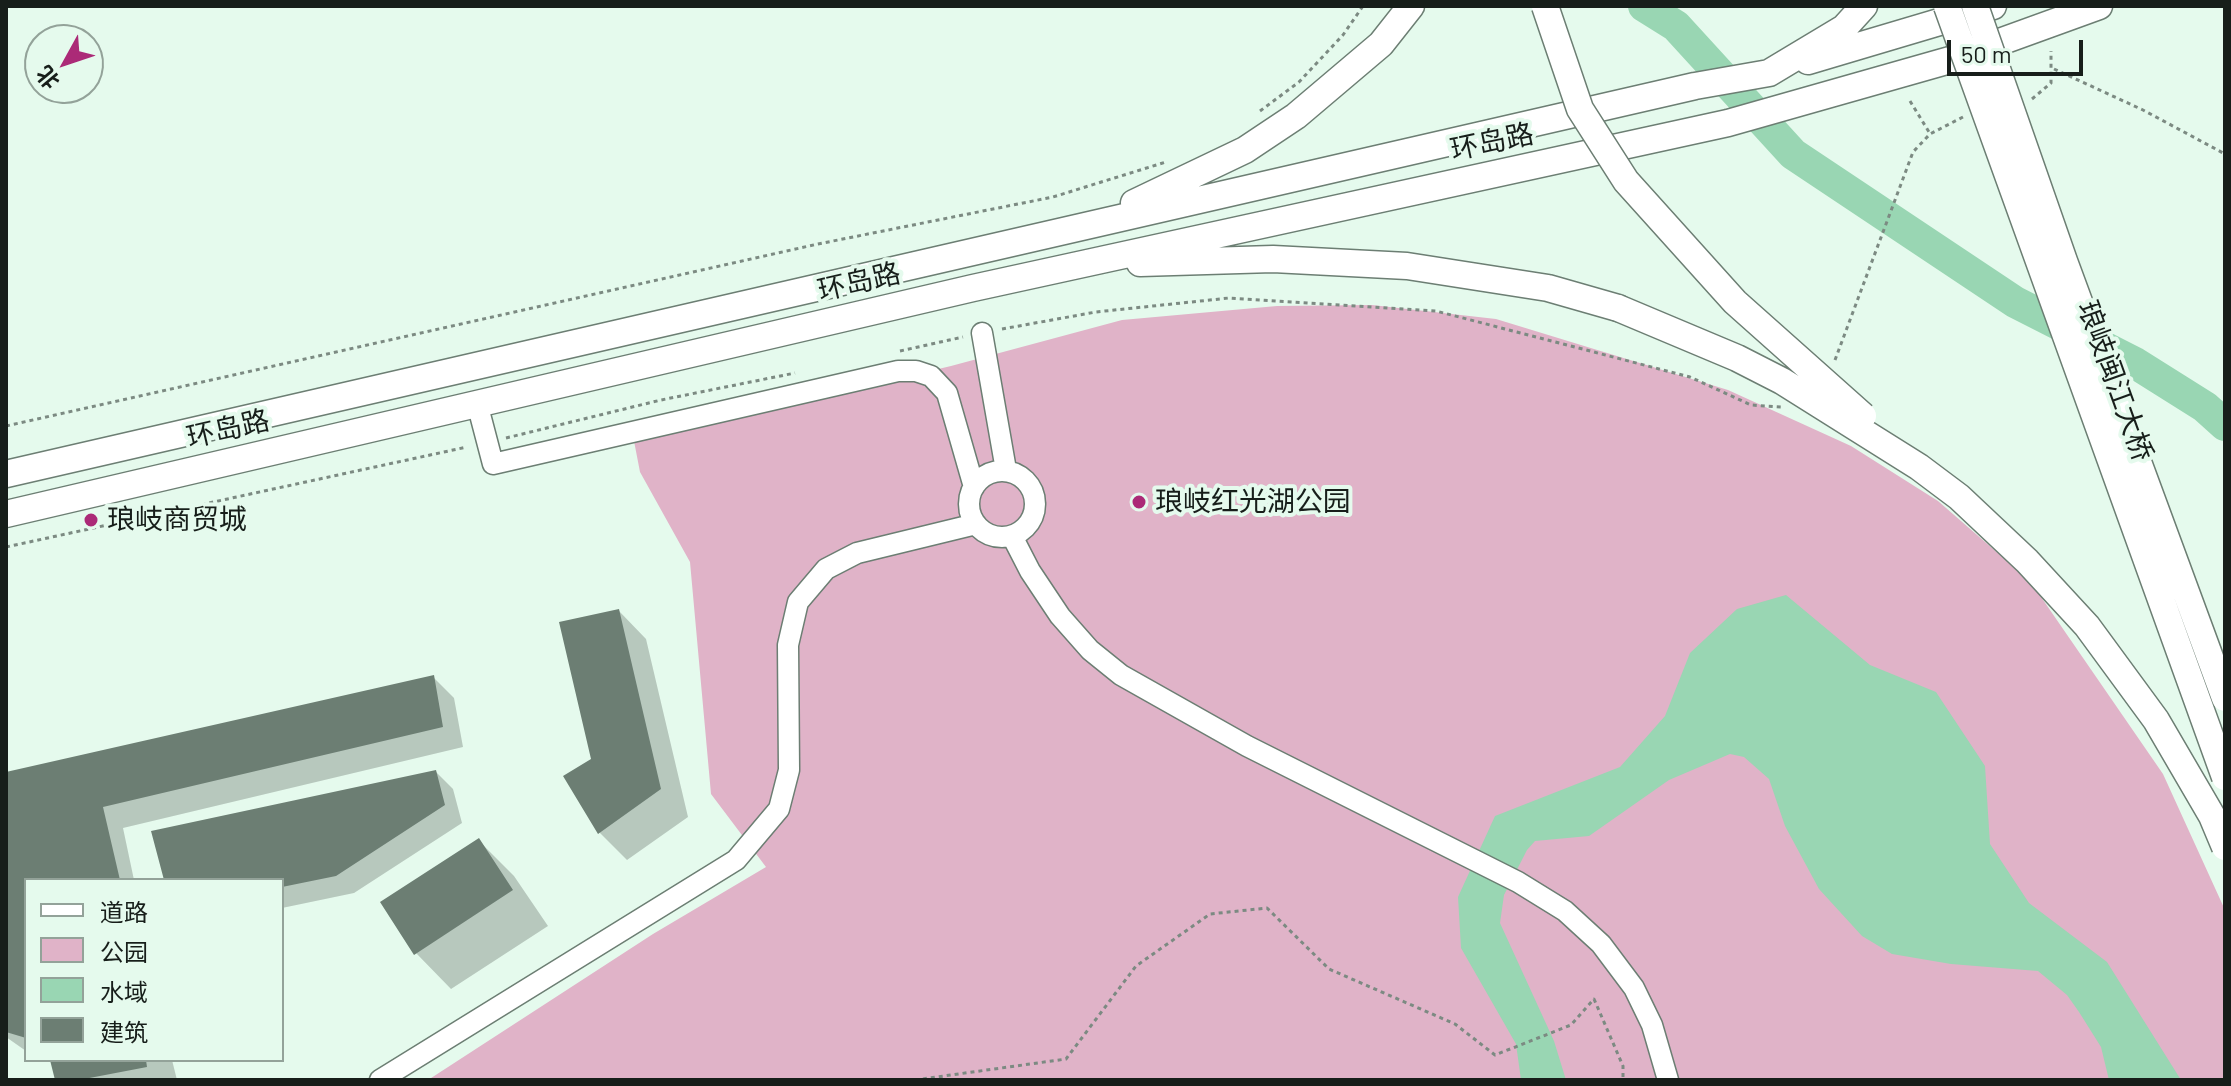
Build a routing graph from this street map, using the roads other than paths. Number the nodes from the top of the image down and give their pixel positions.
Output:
1 (1411, 6) edge
2 (1545, 6) edge
3 (1864, 6) edge
4 (1975, 6) edge
5 (1993, 6) edge
6 (2008, 6) edge
7 (2099, 6) edge
8 (1938, 12) edge
9 (2019, 36) junction
10 (1950, 60) junction
11 (1769, 73) junction
12 (1070, 230) junction
13 (1080, 264) junction
14 (982, 333) dead end
15 (477, 403) junction
16 (1919, 467) junction
17 (1006, 470) junction
18 (6, 474) edge
19 (974, 487) junction
20 (6, 514) edge
21 (976, 524) junction
22 (1012, 536) junction
23 (2225, 698) edge
24 (2225, 777) edge
25 (2225, 847) edge
26 (380, 1080) edge
27 (1668, 1080) edge

1 - 12 main road
2 - 16 main road, bridge
3 - 11 main road
4 - 23 main road, 琅岐闽江大桥, bridge
5 - 8 main road
6 - 9 main road
7 - 9 main road
8 - 10 main road
8 - 11 main road
8 - 24 main road, 琅岐闽江大桥, bridge
9 - 10 main road
10 - 13 main road, 环岛路
11 - 12 main road, 环岛路
12 - 18 main road, 环岛路
13 - 15 main road, 环岛路
13 - 16 main road, bridge
14 - 17 street
15 - 19 street
15 - 20 main road, 环岛路
16 - 25 main road, bridge
17 - 19 street
17 - 22 street
19 - 21 street
21 - 22 street
21 - 26 street
22 - 27 street

